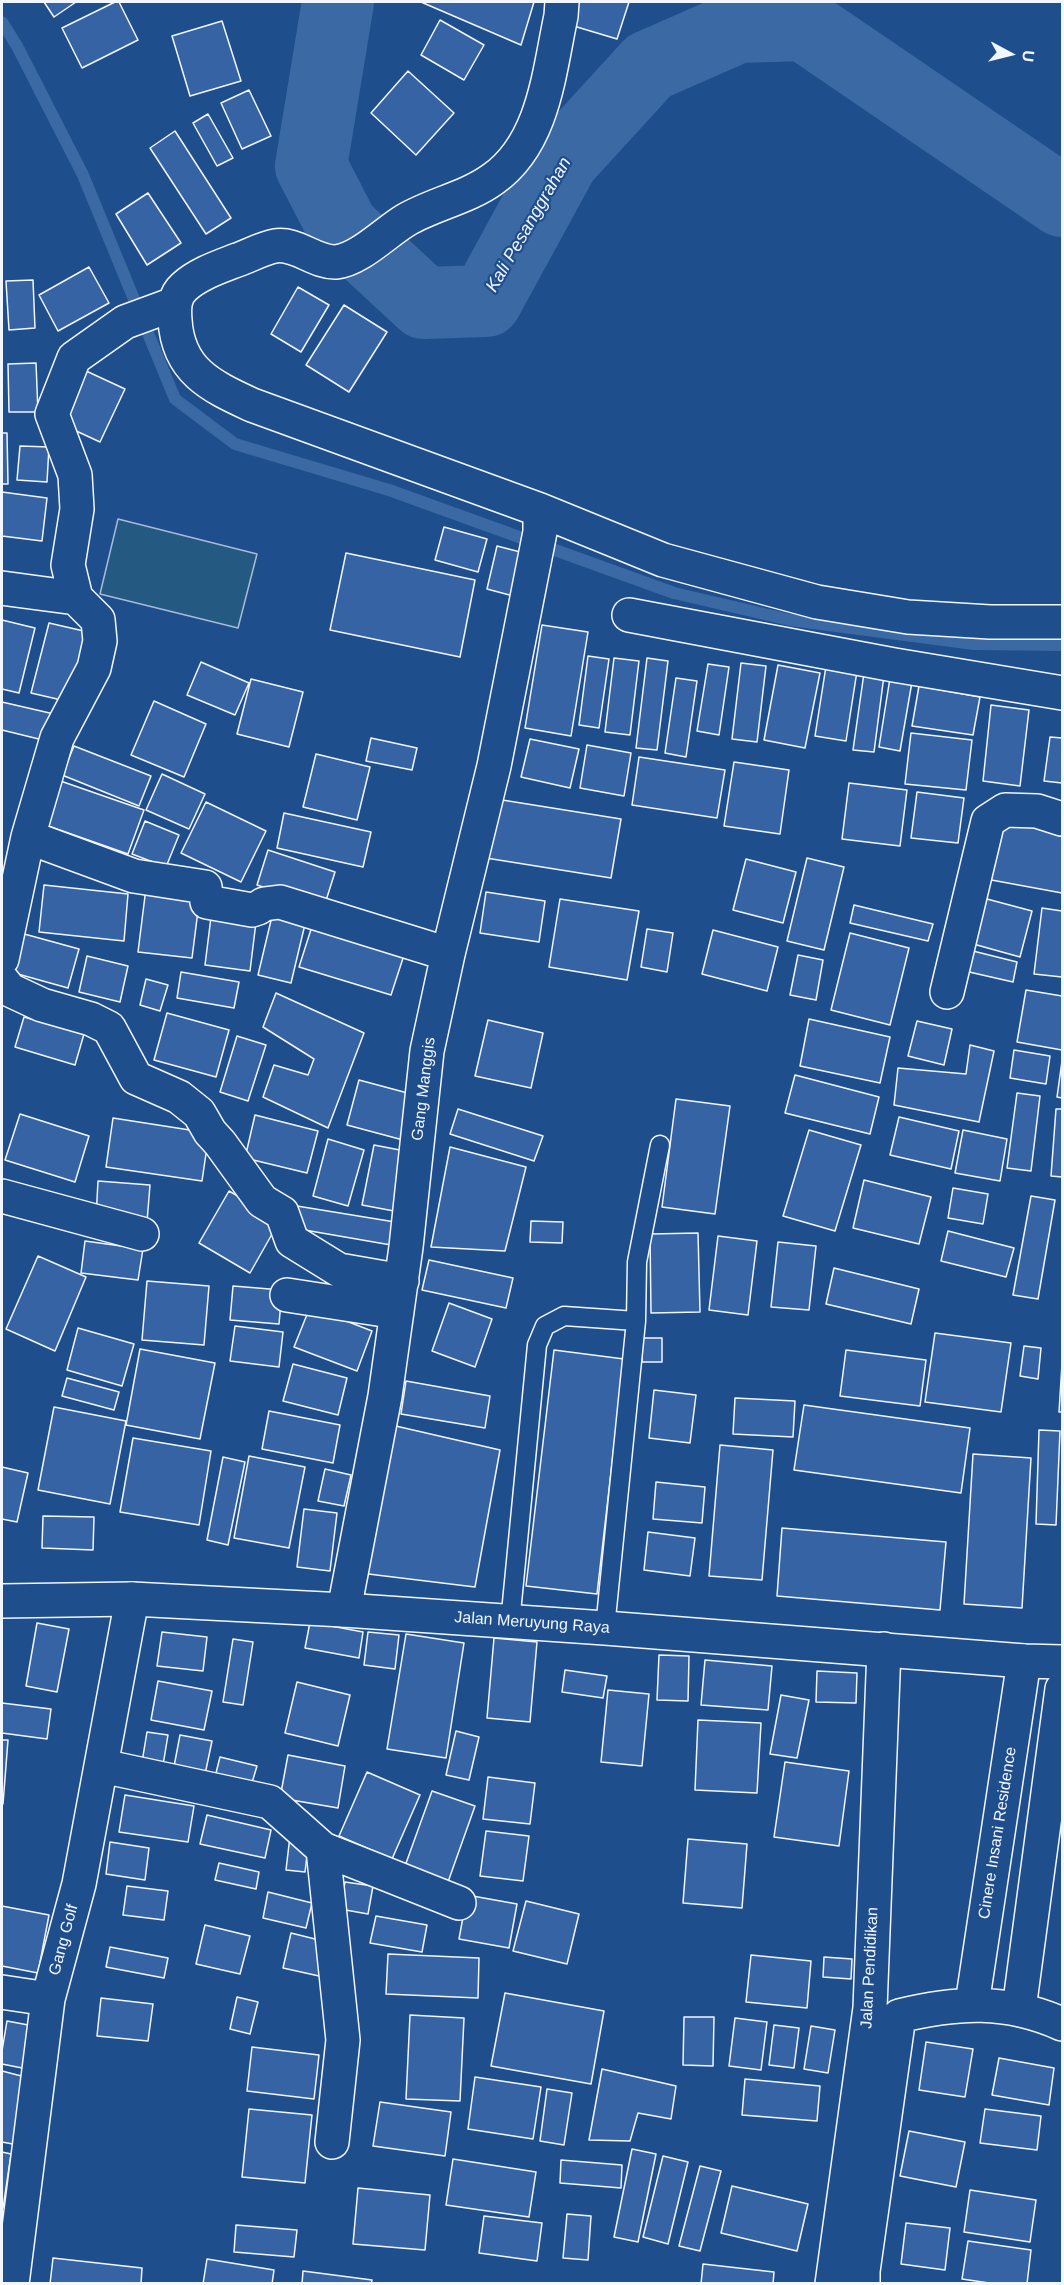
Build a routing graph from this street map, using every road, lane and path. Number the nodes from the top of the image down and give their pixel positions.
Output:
1 (562, 2) edge
2 (174, 304) junction
3 (540, 521) junction
4 (2, 588) edge
5 (76, 598) junction
6 (629, 615) dead end
7 (1062, 622) edge
8 (1062, 693) edge
9 (1062, 819) edge
10 (28, 837) junction
11 (448, 954) junction
12 (2, 959) edge
13 (2, 980) edge
14 (947, 992) dead end
15 (660, 1145) dead end
16 (2, 1196) edge
17 (142, 1234) dead end
18 (287, 1295) dead end
19 (399, 1297) junction
20 (636, 1321) junction
21 (132, 1599) junction
22 (2, 1600) edge
23 (344, 1610) junction
24 (510, 1623) junction
25 (605, 1628) junction
26 (884, 1649) junction
27 (1024, 1661) junction
28 (1062, 1662) edge
29 (1062, 1689) edge
30 (102, 1766) junction
31 (322, 1849) junction
32 (459, 1903) dead end
33 (2, 1992) edge
34 (48, 1999) junction
35 (972, 2004) junction
36 (1019, 2009) junction
37 (1062, 2024) edge
38 (332, 2142) dead end
39 (14, 2152) edge
40 (8, 2279) edge
41 (832, 2283) edge
42 (863, 2283) edge

1 - 2 street
2 - 3 street
2 - 5 street
3 - 7 street
3 - 11 street, Gang Manggis
4 - 5 street
5 - 10 street
6 - 8 street
9 - 14 street
10 - 11 street
10 - 12 street
11 - 19 street, Gang Manggis
13 - 19 street
15 - 20 lane
16 - 17 street
18 - 19 street
19 - 23 street, Gang Manggis
20 - 24 lane
20 - 25 lane
21 - 22 street, Jalan Meruyung Raya
21 - 23 street, Jalan Meruyung Raya
21 - 30 street, Gang Golf
23 - 24 street, Jalan Meruyung Raya
24 - 25 street, Jalan Meruyung Raya
25 - 26 street, Jalan Meruyung Raya
26 - 27 street, Jalan Meruyung Raya
26 - 41 street, Jalan Pendidikan
27 - 28 street, Jalan Meruyung Raya
27 - 35 street, Cinere Insani Residence
29 - 36 street
30 - 31 street
30 - 34 street, Gang Golf
31 - 32 street
31 - 38 street
33 - 34 street
34 - 39 street, Gang Golf
35 - 36 street
35 - 42 street
36 - 37 street
39 - 40 street, Gang Golf

